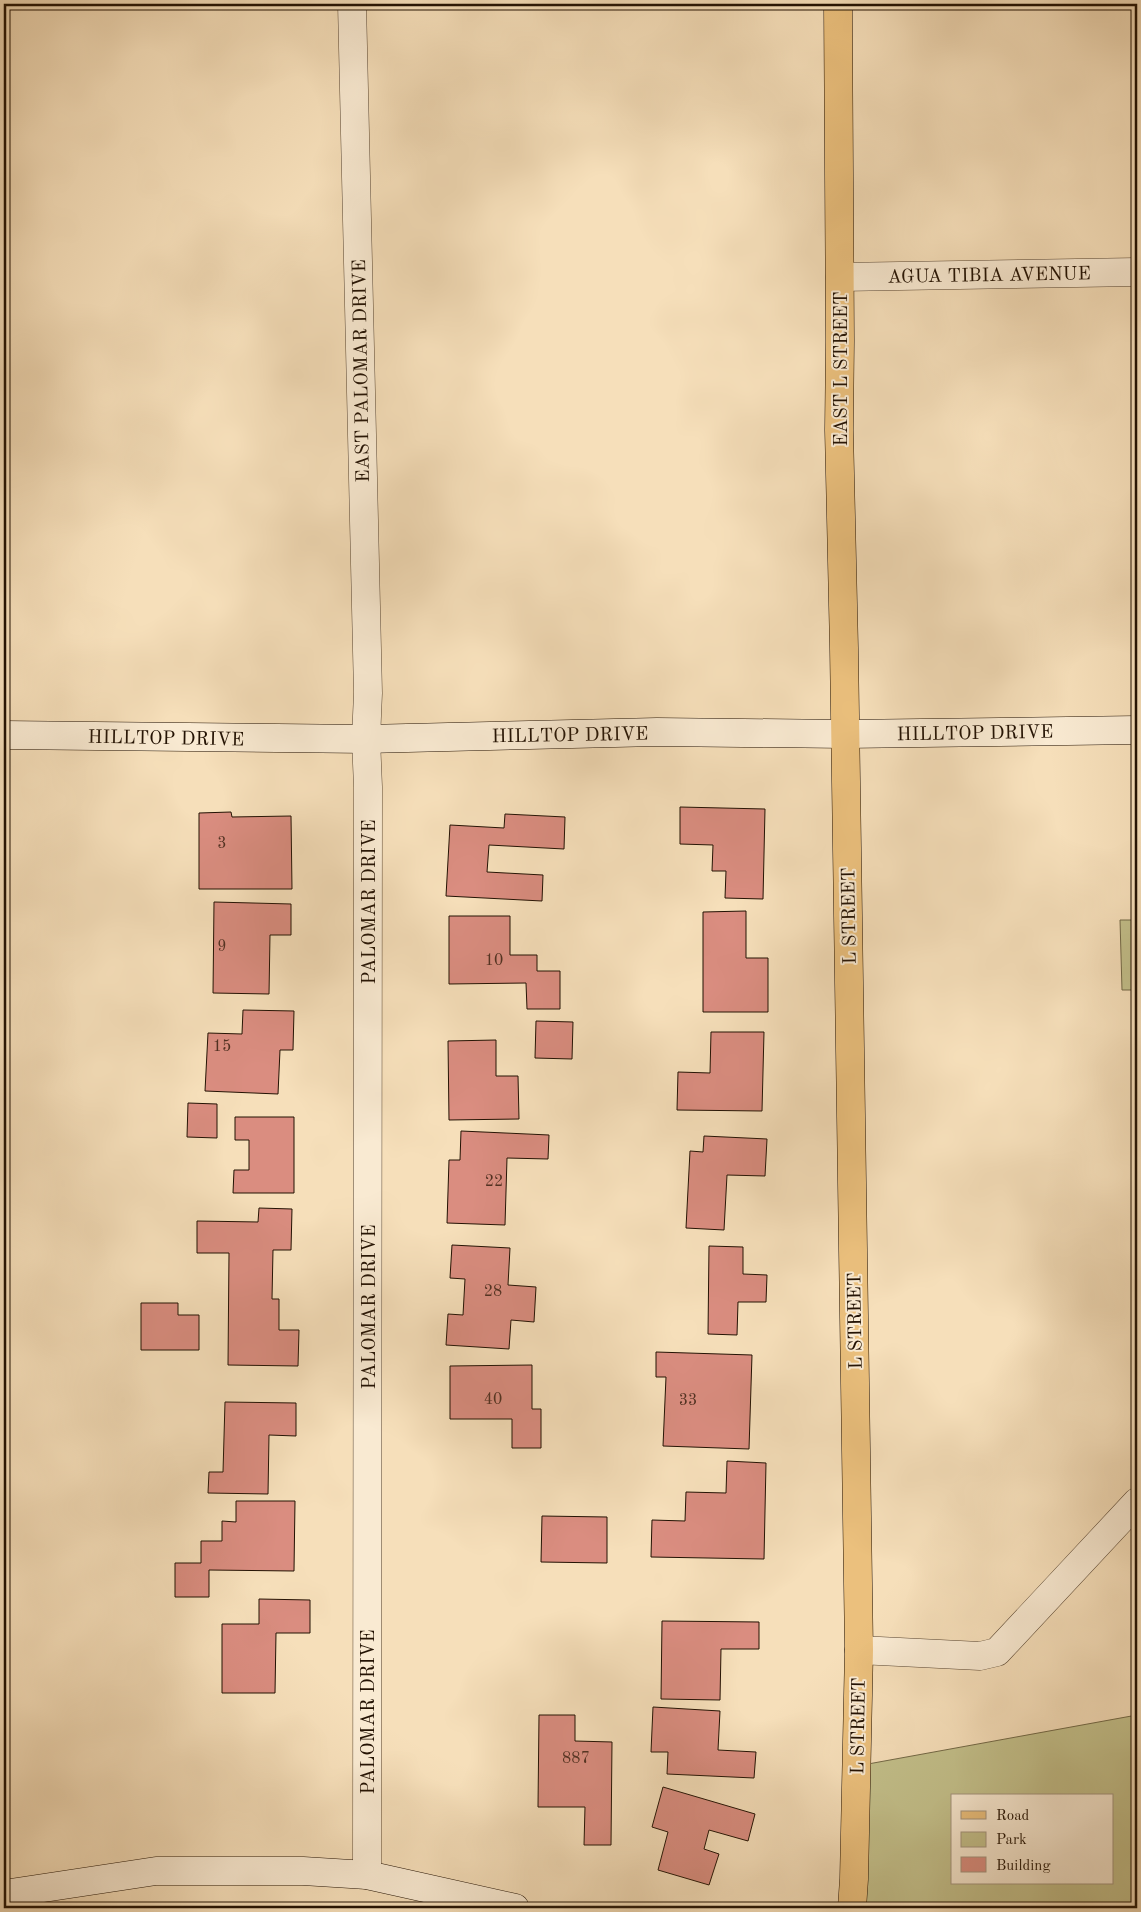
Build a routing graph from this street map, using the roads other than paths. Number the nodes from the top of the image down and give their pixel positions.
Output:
1 (352, 4) edge
2 (838, 4) edge
3 (1137, 272) edge
4 (840, 276) junction
5 (1137, 730) edge
6 (845, 734) junction
7 (4, 735) edge
8 (366, 739) junction
9 (1137, 1502) edge
10 (859, 1650) junction
11 (367, 1875) junction
12 (8, 1889) edge
13 (515, 1908) edge
14 (852, 1908) edge

1 - 8 street, EAST PALOMAR DRIVE
2 - 4 main road, EAST L STREET
3 - 4 street, AGUA TIBIA AVENUE
4 - 6 main road, EAST L STREET
5 - 6 street, HILLTOP DRIVE
6 - 8 street, HILLTOP DRIVE
6 - 10 main road, L STREET
7 - 8 street, HILLTOP DRIVE
8 - 11 street, PALOMAR DRIVE
9 - 10 street
10 - 14 main road, L STREET
11 - 12 street
11 - 13 street

